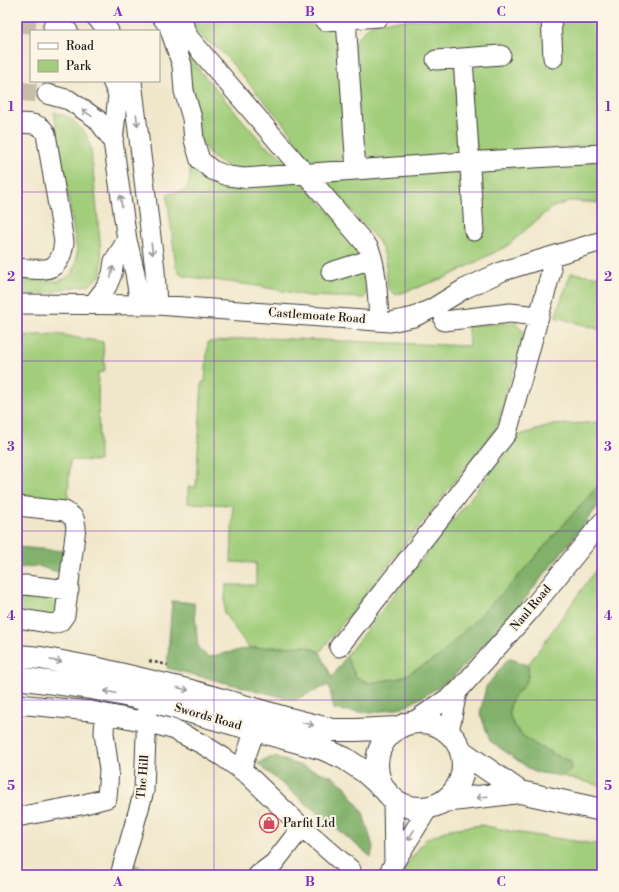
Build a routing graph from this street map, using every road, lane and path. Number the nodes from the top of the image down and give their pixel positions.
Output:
1 (96, 17) edge
2 (162, 17) edge
3 (182, 17) edge
4 (379, 17) edge
5 (551, 17) edge
6 (346, 20) junction
7 (325, 21) dead end
8 (108, 30) edge
9 (501, 56) dead end
10 (463, 58) junction
11 (553, 58) dead end
12 (436, 60) dead end
13 (112, 82) edge
14 (132, 82) edge
15 (47, 94) tunnel mouth
16 (17, 123) edge
17 (114, 141) junction
18 (602, 154) edge
19 (470, 162) junction
20 (356, 170) junction
21 (304, 173) junction
22 (474, 231) dead end
23 (126, 240) junction
24 (602, 241) edge
25 (550, 257) junction
26 (372, 260) junction
27 (17, 268) edge
28 (331, 272) dead end
29 (94, 303) junction
30 (17, 304) edge
31 (149, 304) junction
32 (539, 316) junction
33 (380, 321) junction
34 (444, 321) dead end
35 (17, 506) edge
36 (602, 522) edge
37 (17, 586) edge
38 (69, 590) junction
39 (17, 618) edge
40 (339, 647) dead end
41 (17, 656) edge
42 (146, 660) dead end
43 (176, 667) dead end
44 (17, 678) edge
45 (457, 692) junction
46 (148, 700) junction
47 (17, 704) edge
48 (105, 714) junction
49 (146, 722) junction
50 (405, 725) junction
51 (255, 730) junction
52 (449, 732) junction
53 (461, 751) junction
54 (241, 770) junction
55 (520, 792) junction
56 (389, 794) junction
57 (436, 804) junction
58 (602, 810) edge
59 (17, 816) edge
60 (302, 827) junction
61 (391, 869) edge
62 (352, 870) dead end
63 (120, 875) edge
64 (258, 875) edge

1 - 8 street
2 - 21 street
3 - 21 street
4 - 6 street
5 - 11 street
6 - 7 street
6 - 20 street
9 - 10 street
10 - 12 street
10 - 19 street
13 - 17 street
14 -> 31 street
17 -> 15 street
16 - 27 street
23 -> 17 street
18 - 19 street
19 - 20 street
19 - 22 street
20 - 21 street
21 - 26 street
29 -> 23 street
23 - 31 street
24 - 25 street, Castlemoate Road
25 - 32 street
25 - 33 street, Castlemoate Road
26 - 28 street
26 - 33 street
29 - 30 street, Castlemoate Road
29 - 31 street, Castlemoate Road
31 - 33 street, Castlemoate Road
32 - 34 street
32 - 40 street
35 - 38 street
36 - 45 street, Naul Road
37 - 38 street
38 - 39 street
41 -> 50 main road, Swords Road
42 - 43 path
46 -> 44 main road, Swords Road
45 - 50 street, Naul Road
45 - 52 street
46 - 49 street, The Hill
46 - 51 main road, Swords Road
47 - 48 street
48 - 49 street
48 - 59 street
49 - 54 street
49 - 63 street, The Hill
50 - 52 main road
50 - 56 main road
51 - 54 street
51 - 56 main road, Swords Road
52 - 53 main road
53 - 55 main road
53 - 57 main road
54 - 60 street
55 -> 57 main road
55 - 58 main road
56 - 57 main road
56 - 61 street
57 -> 61 street
60 - 62 street
60 - 64 street

